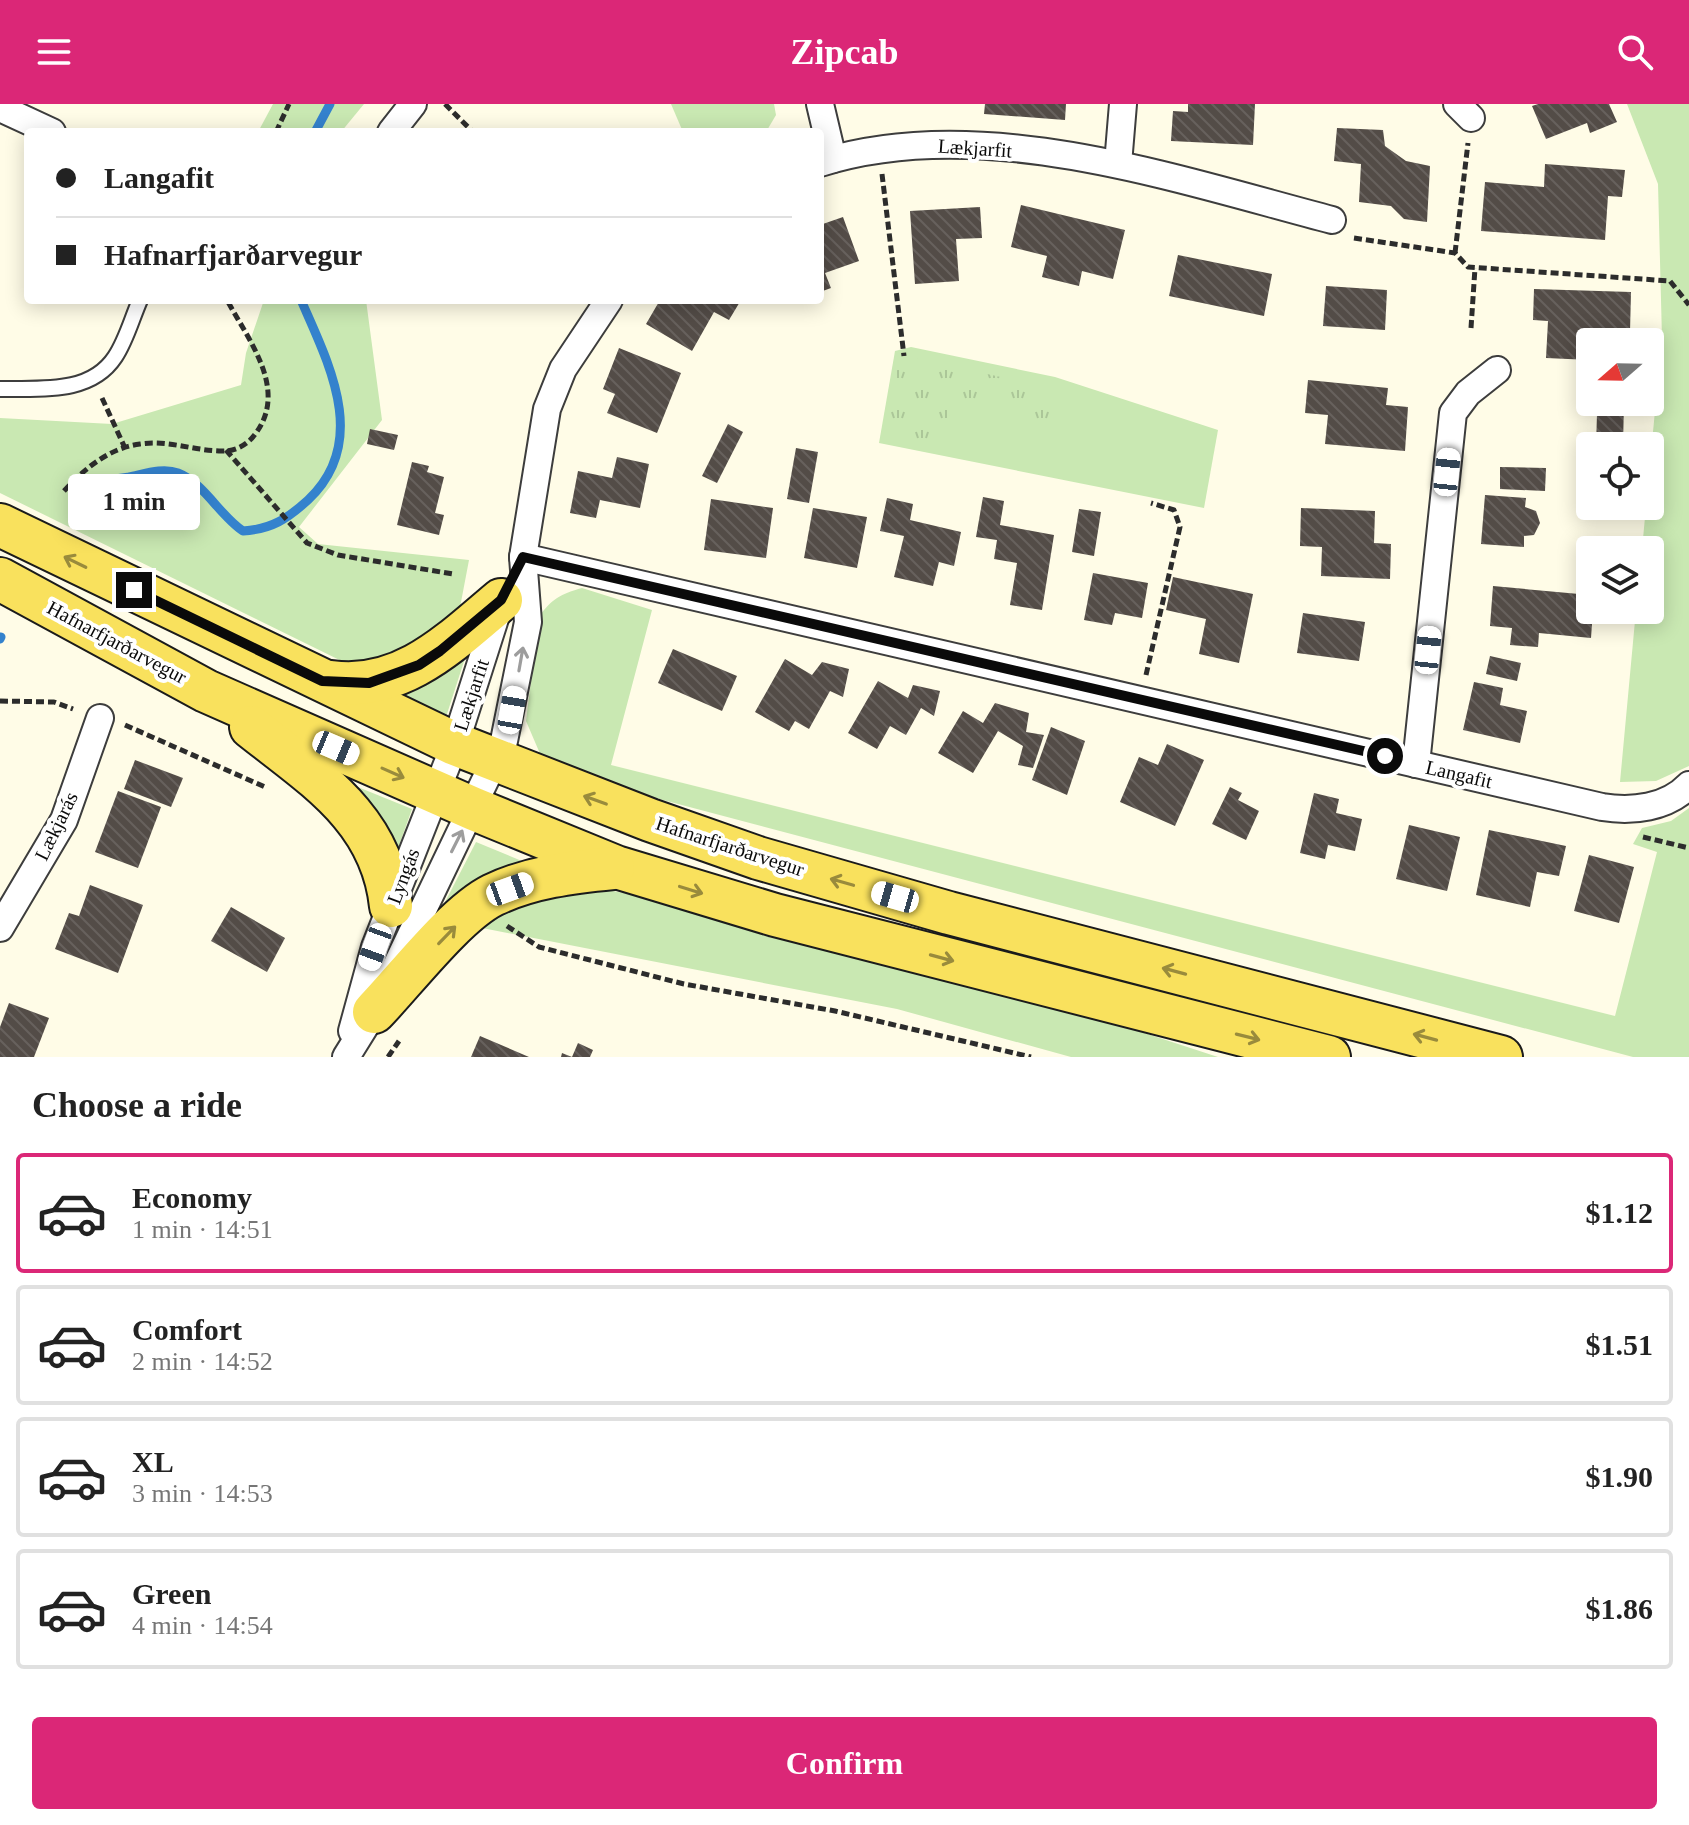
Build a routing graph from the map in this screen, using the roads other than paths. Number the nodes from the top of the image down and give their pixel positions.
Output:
1 (413, 104) edge
2 (820, 104) edge
3 (1123, 104) edge
4 (0, 108) edge
5 (43, 128) edge
6 (394, 128) edge
7 (823, 128) edge
8 (826, 161) edge
9 (1118, 164) junction
10 (1332, 220) road end
11 (138, 304) edge
12 (606, 304) edge
13 (1497, 370) dead end
14 (0, 389) edge
15 (0, 525) edge
16 (523, 557) junction
17 (0, 579) edge
18 (501, 600) junction
19 (322, 681) junction
20 (206, 691) junction
21 (100, 718) road end
22 (455, 744) junction
23 (497, 762) junction
24 (1416, 764) junction
25 (1689, 785) edge
26 (455, 801) junction
27 (616, 867) junction
28 (391, 906) junction
29 (0, 928) edge
30 (374, 1012) junction
31 (346, 1057) edge
32 (1329, 1057) edge
33 (1501, 1057) edge

1 - 6 street
2 - 7 street, Lækjarfit
3 - 9 street
4 - 5 street
8 - 9 street, Lækjarfit
9 - 10 street, Lækjarfit
11 - 14 lane
12 - 16 street, Lækjarfit
13 - 24 street
19 -> 15 main road, Hafnarfjarðarvegur
16 - 18 street, Lækjarfit
23 -> 16 street, Lækjarfit
16 - 24 street, Langafit
17 - 20 main road, Hafnarfjarðarvegur
18 - 19 main road
18 - 22 street, Lækjarfit
19 - 22 main road, Hafnarfjarðarvegur
20 -> 26 main road, Hafnarfjarðarvegur
20 - 28 main road
21 - 29 street, Lækjarás
22 - 23 main road, Hafnarfjarðarvegur
22 - 26 street, Lyngás
23 - 26 street, Lyngás
33 -> 23 main road, Hafnarfjarðarvegur
24 - 25 street, Langafit
26 - 27 main road, Hafnarfjarðarvegur
26 - 28 street, Lyngás
30 -> 26 street, Lyngás
30 -> 27 main road
27 -> 32 main road, Hafnarfjarðarvegur
28 - 31 street, Lyngás
30 - 31 street, Lyngás

